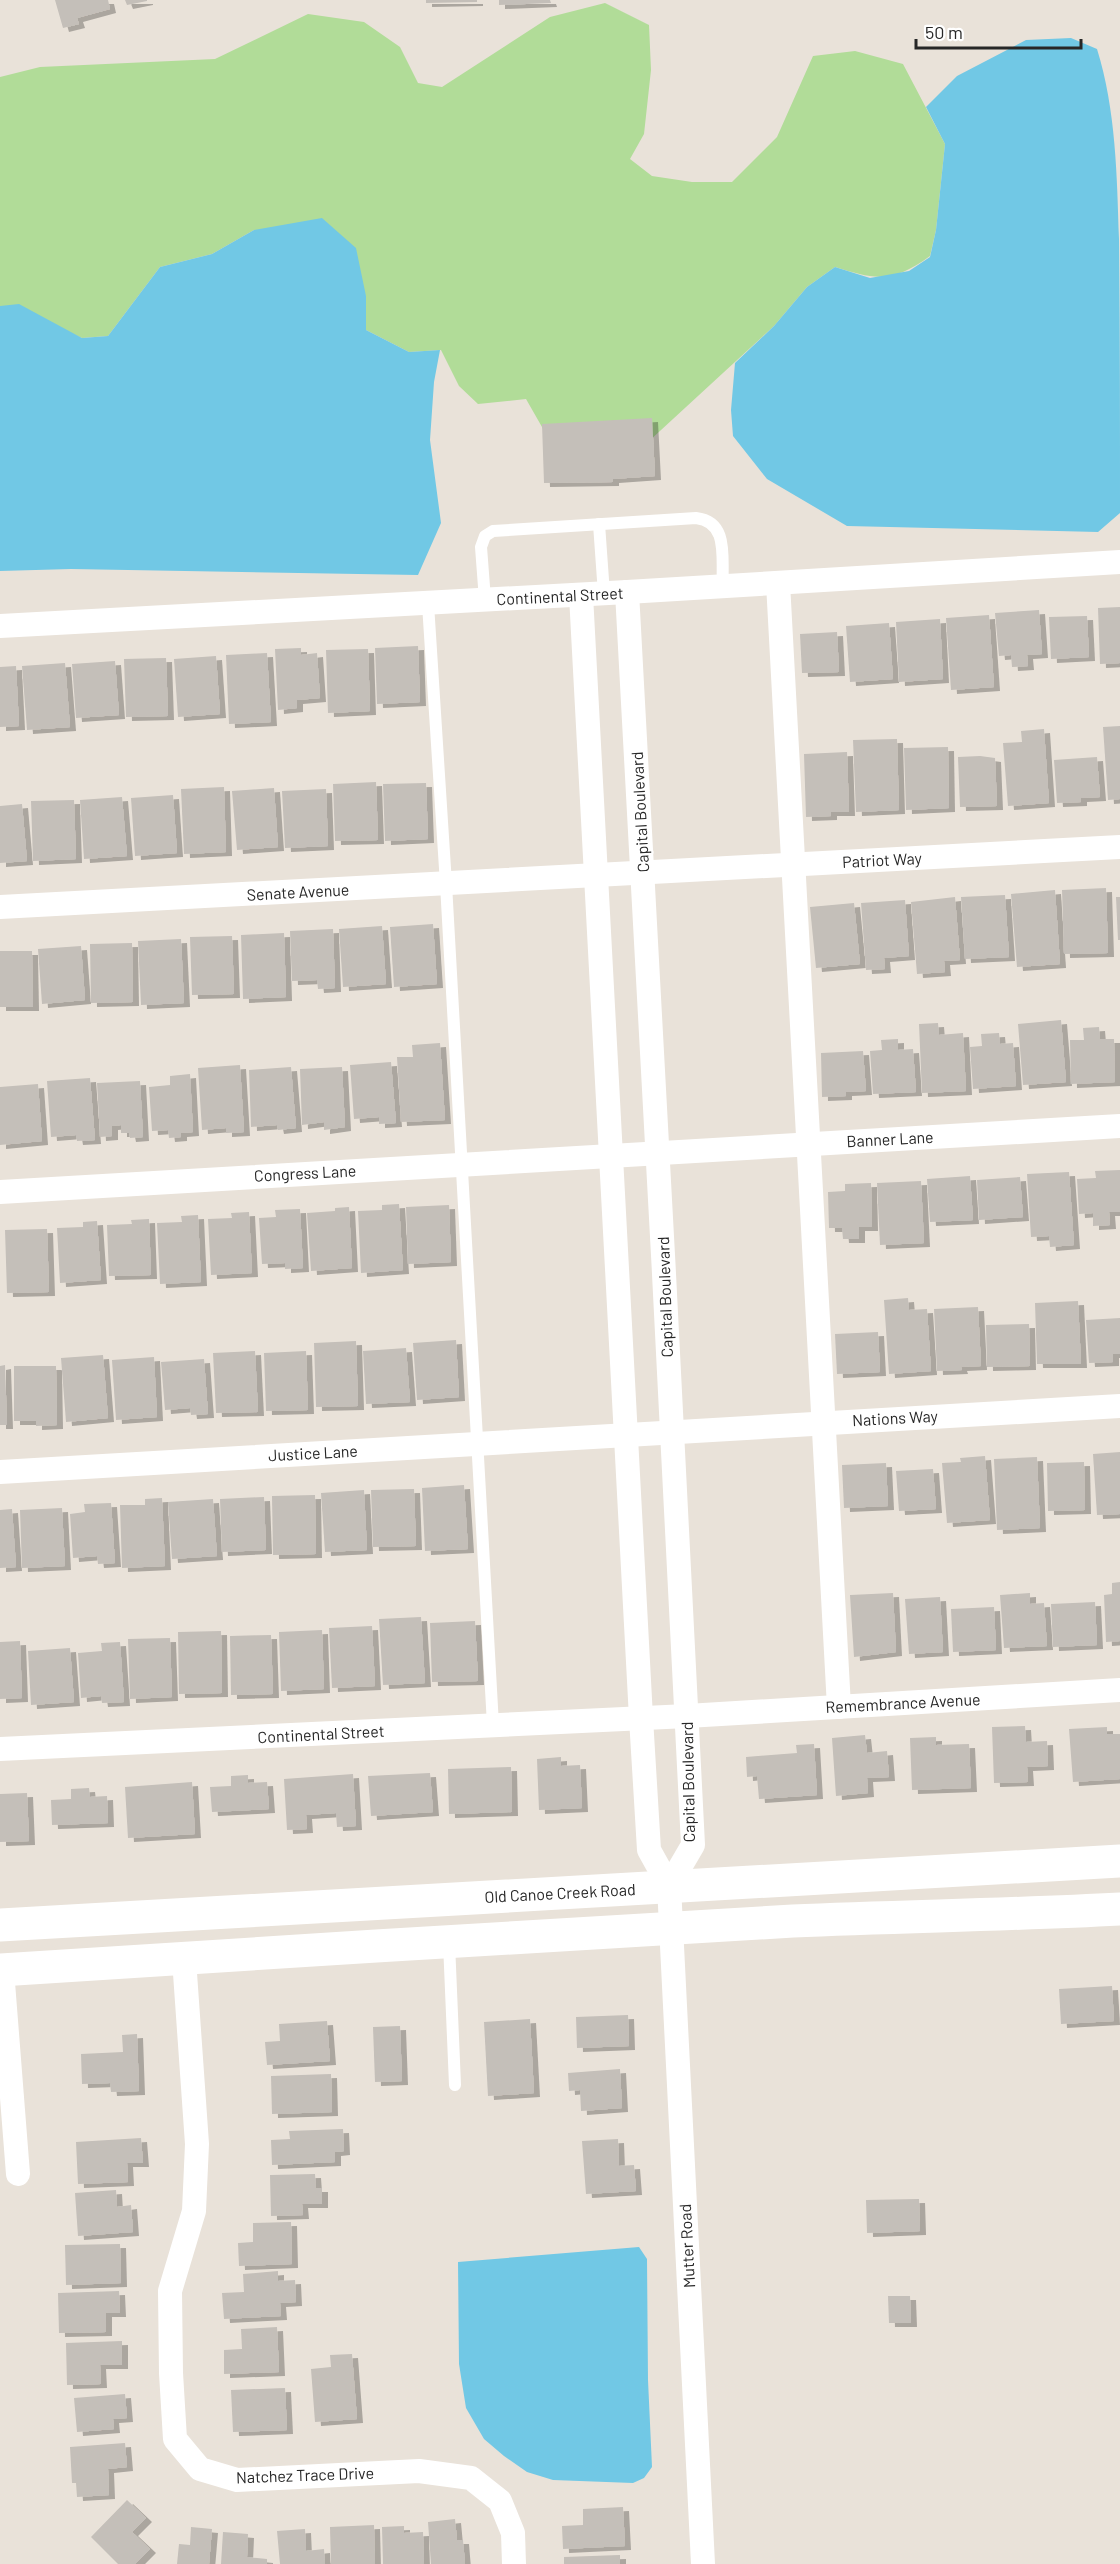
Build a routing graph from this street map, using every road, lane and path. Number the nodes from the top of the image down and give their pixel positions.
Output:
1 (599, 524) junction
2 (1120, 562) edge
3 (778, 583) junction
4 (723, 586) junction
5 (604, 594) junction
6 (485, 600) junction
7 (428, 604) junction
8 (0, 626) edge
9 (1120, 847) edge
10 (793, 864) junction
11 (643, 872) junction
12 (596, 876) junction
13 (446, 884) junction
14 (0, 907) edge
15 (1120, 1126) edge
16 (810, 1144) junction
17 (659, 1152) junction
18 (611, 1155) junction
19 (461, 1164) junction
20 (0, 1192) edge
21 (1120, 1406) edge
22 (822, 1422) junction
23 (671, 1432) junction
24 (626, 1435) junction
25 (479, 1444) junction
26 (0, 1472) edge
27 (1120, 1690) edge
28 (839, 1707) junction
29 (687, 1716) junction
30 (641, 1718) junction
31 (493, 1725) junction
32 (0, 1749) edge
33 (1120, 1861) edge
34 (669, 1886) junction
35 (1120, 1909) edge
36 (0, 1925) edge
37 (671, 1928) junction
38 (448, 1942) junction
39 (184, 1959) junction
40 (1, 1970) edge
41 (455, 2085) dead end
42 (18, 2174) dead end
43 (514, 2564) edge
44 (703, 2564) edge

1 - 4 lane
1 - 5 lane
1 - 6 lane
2 - 3 street, Continental Street
3 - 4 street, Continental Street
3 - 10 street
4 - 5 street, Continental Street
5 - 6 street, Continental Street
5 - 11 street, Capital Boulevard
5 - 12 street
6 - 7 street, Continental Street
7 - 8 street, Continental Street
7 - 13 lane
9 - 10 street, Patriot Way
10 - 11 street, Patriot Way
10 - 16 street
11 - 12 street, Patriot Way
11 - 17 street, Capital Boulevard
12 - 13 street, Senate Avenue
12 - 18 street
13 - 14 street, Senate Avenue
13 - 19 lane
15 - 16 street, Banner Lane
16 - 17 street, Banner Lane
16 - 22 street
17 - 18 street, Banner Lane
17 - 23 street, Capital Boulevard
18 - 19 street, Congress Lane
18 - 24 street
19 - 20 street, Congress Lane
19 - 25 lane
21 - 22 street, Nations Way
22 - 23 street, Nations Way
22 - 28 street
23 - 24 street, Nations Way
23 - 29 street, Capital Boulevard
24 - 25 street, Justice Lane
24 - 30 street
25 - 26 street, Justice Lane
25 - 31 lane
27 - 28 street, Remembrance Avenue
28 - 29 street, Remembrance Avenue
29 - 30 street, Remembrance Avenue
29 - 34 street, Capital Boulevard
30 - 31 street, Continental Street
30 - 34 street
31 - 32 street, Continental Street
33 - 34 main road, Old Canoe Creek Road
34 - 36 main road, Old Canoe Creek Road
34 - 37 street, Mutter Road
35 - 37 main road
37 - 38 main road
37 - 44 street, Mutter Road
38 - 39 main road
38 - 41 lane
39 - 40 main road
39 - 43 street, Natchez Trace Drive
40 - 42 street

